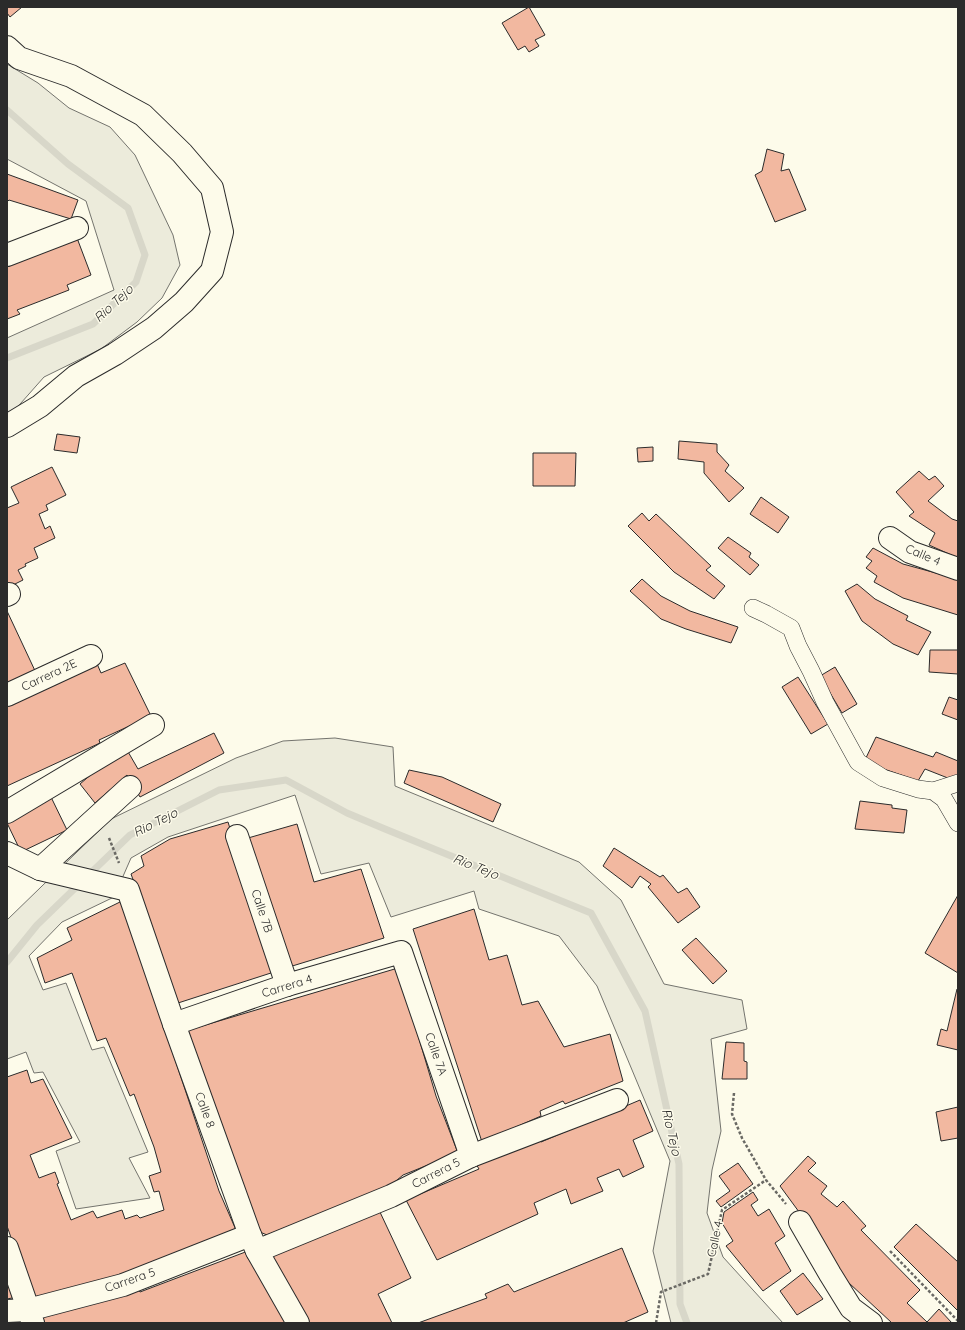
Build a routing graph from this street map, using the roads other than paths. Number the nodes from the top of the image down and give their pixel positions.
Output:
1 (7, 47) edge
2 (77, 228) dead end
3 (7, 255) edge
4 (7, 426) edge
5 (890, 538) dead end
6 (958, 569) edge
7 (753, 608) dead end
8 (91, 656) dead end
9 (7, 695) edge
10 (153, 725) dead end
11 (958, 783) edge
12 (130, 787) dead end
13 (933, 791) junction
14 (7, 812) edge
15 (958, 823) edge
16 (237, 836) dead end
17 (7, 853) edge
18 (47, 870) junction
19 (401, 952) joint
20 (287, 985) junction
21 (174, 1024) junction
22 (617, 1100) dead end
23 (471, 1156) junction
24 (800, 1222) road end
25 (253, 1243) junction
26 (7, 1248) edge
27 (23, 1315) edge
28 (298, 1323) edge
29 (871, 1323) edge

1 - 4 street
2 - 3 street
5 - 6 street, Calle 4
7 - 13 street
8 - 9 street, Carrera 2E
10 - 14 street
11 - 13 street
12 - 18 street
13 - 15 street
16 - 20 street, Calle 7B
17 - 18 street
18 - 21 street, Calle 8
19 - 20 street, Carrera 4
19 - 23 street, Calle 7A
20 - 21 street, Carrera 4
21 - 25 street, Calle 8
22 - 23 street, Carrera 5
23 - 25 street, Carrera 5
24 - 29 street
25 - 27 street, Carrera 5
25 - 28 street, Calle 8
26 - 27 street

